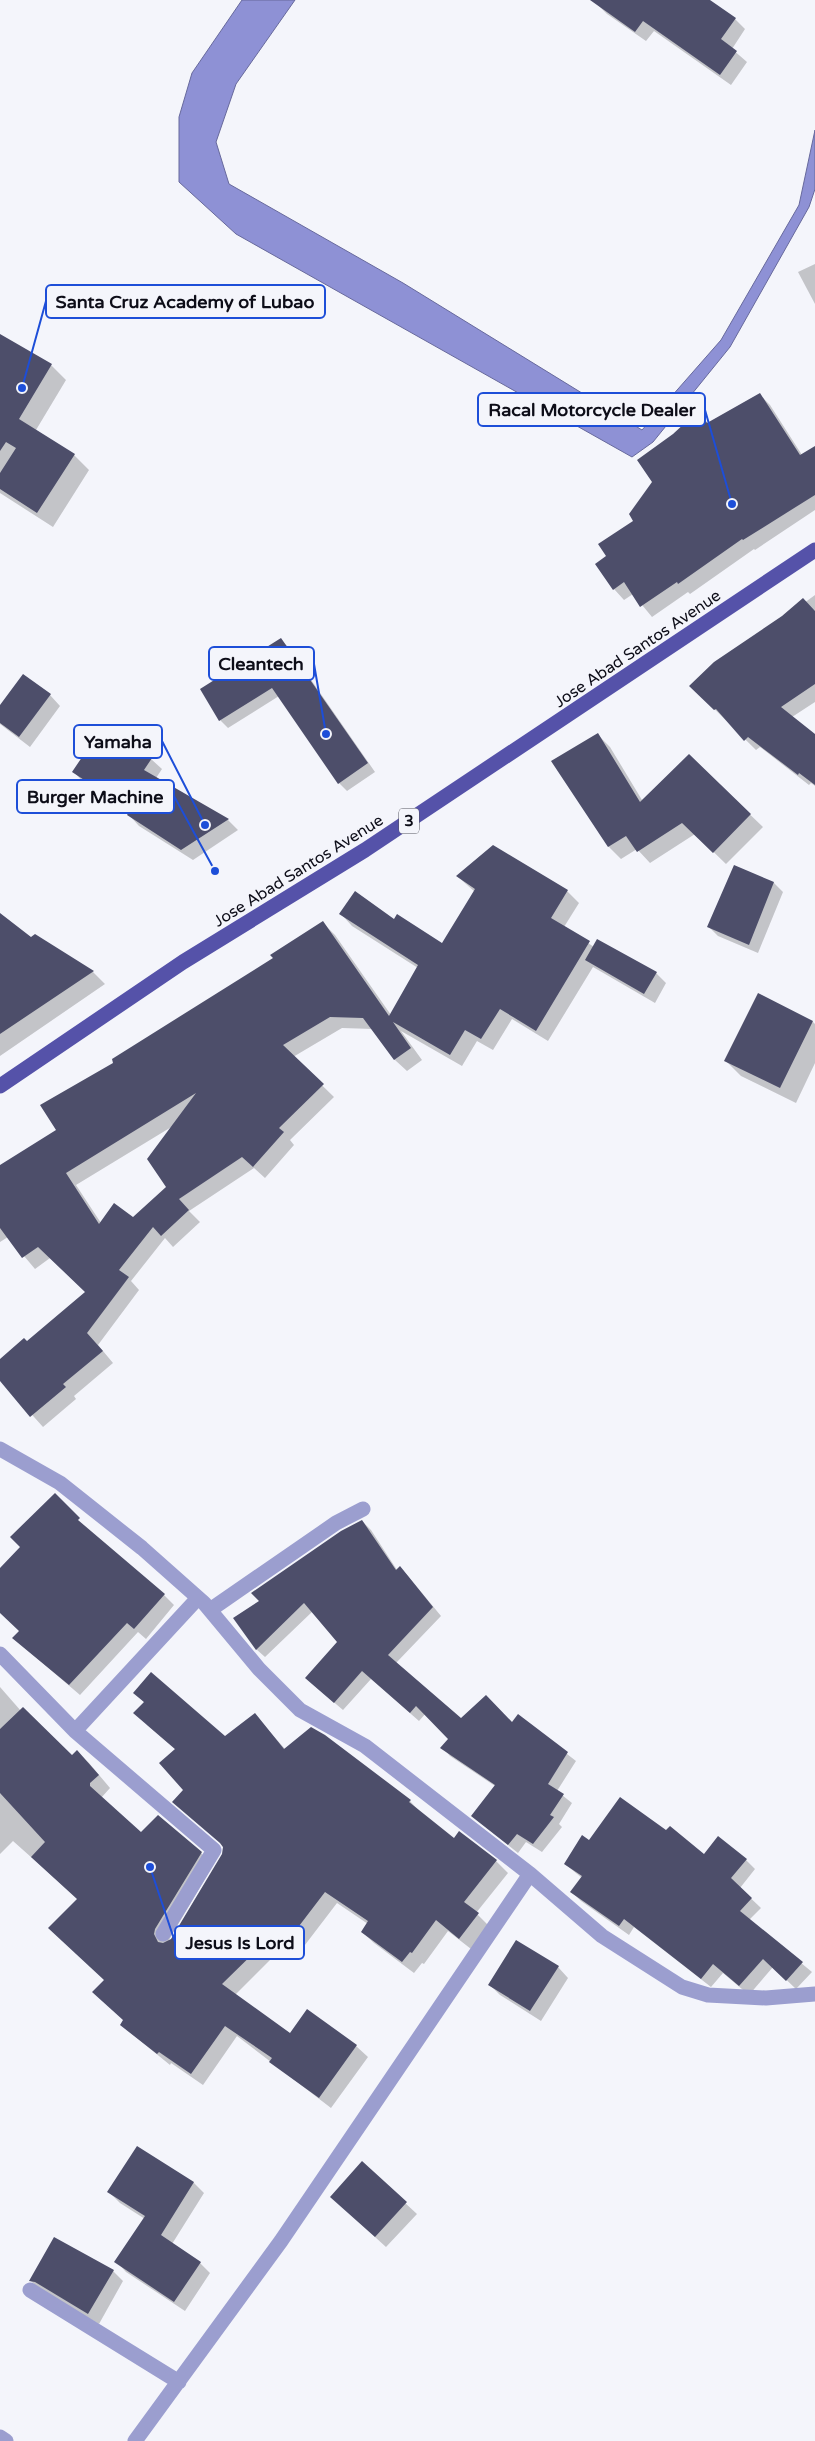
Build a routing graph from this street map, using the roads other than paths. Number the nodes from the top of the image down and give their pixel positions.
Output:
1 (815, 550) edge
2 (0, 1086) edge
3 (0, 1449) edge
4 (363, 1508) dead end
5 (198, 1598) junction
6 (210, 1610) junction
7 (0, 1654) edge
8 (75, 1731) junction
9 (530, 1874) junction
10 (163, 1934) dead end
11 (815, 1994) edge
12 (30, 2290) dead end
13 (178, 2382) junction
14 (0, 2437) edge
15 (6, 2441) edge
16 (135, 2441) edge

1 - 2 main road, Jose Abad Santos Avenue / 3
3 - 5 street
4 - 6 street
5 - 6 street
5 - 8 street
6 - 9 street
7 - 8 street
8 - 10 street
9 - 11 street
9 - 13 street
12 - 13 street
13 - 16 street
14 - 15 street

